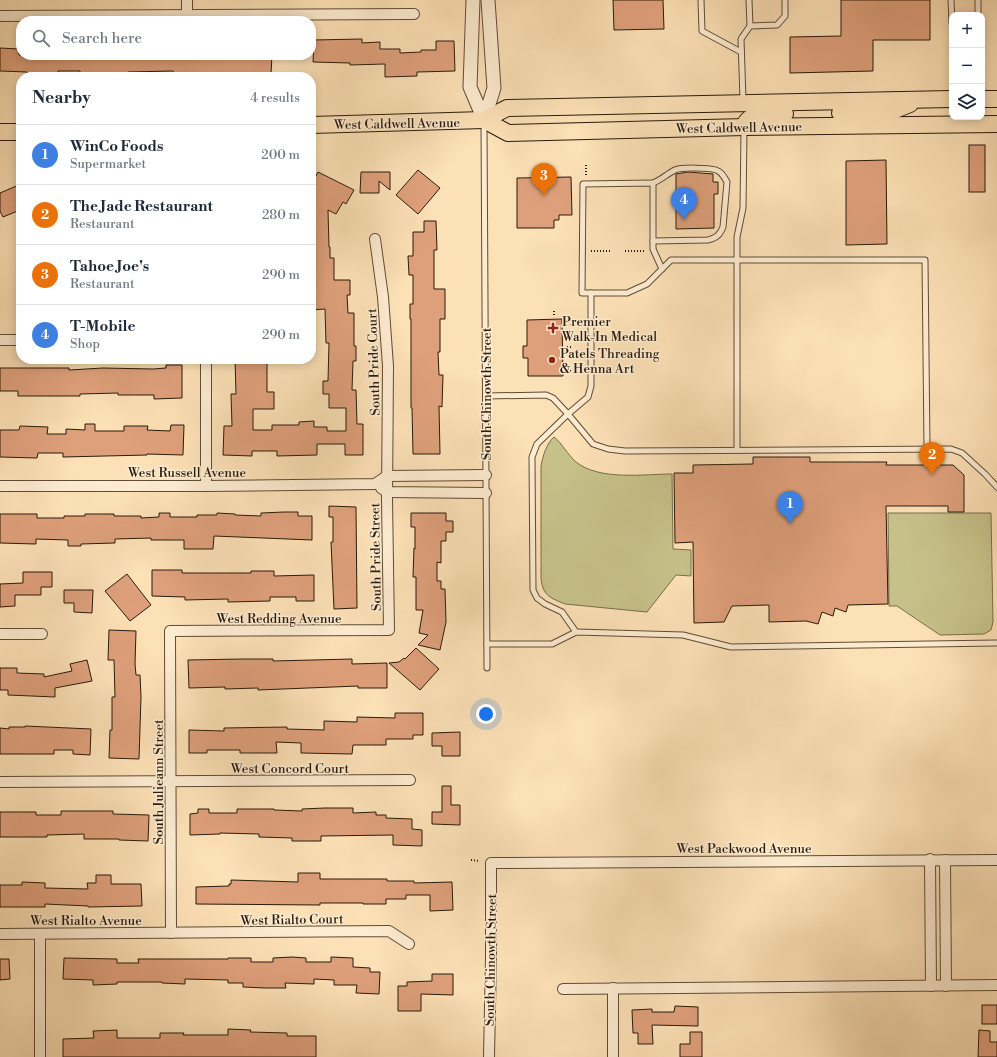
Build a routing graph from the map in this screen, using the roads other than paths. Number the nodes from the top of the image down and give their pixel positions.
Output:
1 (187, 0) edge
2 (473, 0) edge
3 (488, 0) edge
4 (701, 0) edge
5 (749, 0) edge
6 (785, 0) edge
7 (951, 0) edge
8 (978, 0) edge
9 (952, 12) edge
10 (978, 12) edge
11 (187, 14) junction
12 (414, 14) dead end
13 (0, 16) edge
14 (750, 26) junction
15 (741, 52) junction
16 (997, 98) edge
17 (949, 99) edge
18 (985, 99) edge
19 (921, 100) junction
20 (743, 103) junction
21 (484, 120) junction
22 (997, 124) edge
23 (316, 125) edge
24 (744, 127) junction
25 (0, 132) edge
26 (16, 132) edge
27 (653, 183) junction
28 (375, 239) dead end
29 (653, 241) junction
30 (736, 260) junction
31 (662, 269) junction
32 (591, 293) junction
33 (0, 340) edge
34 (16, 340) edge
35 (206, 364) edge
36 (486, 396) junction
37 (568, 414) junction
38 (927, 448) junction
39 (737, 450) junction
40 (486, 475) junction
41 (387, 484) junction
42 (0, 486) edge
43 (206, 486) junction
44 (997, 487) edge
45 (486, 493) junction
46 (389, 630) joint
47 (170, 631) joint
48 (576, 632) junction
49 (0, 634) edge
50 (42, 634) dead end
51 (997, 643) edge
52 (487, 644) junction
53 (487, 668) dead end
54 (410, 780) dead end
55 (171, 781) junction
56 (0, 782) edge
57 (930, 859) junction
58 (945, 860) junction
59 (997, 860) edge
60 (491, 863) joint
61 (171, 933) junction
62 (0, 934) edge
63 (40, 934) junction
64 (409, 944) dead end
65 (997, 985) edge
66 (931, 986) junction
67 (946, 986) junction
68 (613, 988) junction
69 (564, 989) dead end
70 (40, 1057) edge
71 (489, 1057) edge
72 (613, 1057) edge

1 - 11 street
2 - 21 street, South Chinowth Street
3 - 21 street, South Chinowth Street
4 - 15 lane
5 - 14 lane
6 - 14 lane
7 - 9 lane
8 - 10 lane
11 - 12 street
11 - 13 street
14 - 15 lane
15 - 20 lane
16 - 18 main road
17 - 19 main road, West Caldwell Avenue
19 - 20 main road, West Caldwell Avenue
19 - 24 main road
20 - 21 main road, West Caldwell Avenue
21 - 23 main road, West Caldwell Avenue
21 - 24 main road, West Caldwell Avenue
21 - 36 lane, South Chinowth Street
22 - 24 main road, West Caldwell Avenue
24 - 30 lane
25 - 26 main road
27 - 29 lane
27 - 29 lane
27 - 32 lane
28 - 41 street, South Pride Court
29 - 31 lane
30 - 31 lane
30 - 38 lane
30 - 39 lane
31 - 32 lane
32 - 37 lane
33 - 34 street
35 - 43 street
36 - 37 lane
36 - 40 lane, South Chinowth Street
37 - 39 lane
37 - 48 lane
38 - 39 lane
38 - 44 lane
40 - 41 street
40 - 45 lane, South Chinowth Street
41 - 43 street, West Russell Avenue
41 - 45 street
41 - 46 street, South Pride Street
42 - 43 street, West Russell Avenue
45 - 52 lane, South Chinowth Street
46 - 47 street, West Redding Avenue
47 - 55 street, South Julieann Street
48 - 51 lane
48 - 52 lane
49 - 50 street
52 - 53 lane, South Chinowth Street
54 - 55 street, West Concord Court
55 - 56 street, West Concord Court
55 - 61 street, South Julieann Street
57 - 58 street, West Packwood Avenue
57 - 60 street, West Packwood Avenue
57 - 66 street
58 - 59 street, West Packwood Avenue
58 - 67 street
60 - 71 street, South Chinowth Street
61 - 63 street, West Rialto Avenue
61 - 64 street, West Rialto Court
62 - 63 street, West Rialto Avenue
63 - 70 street
65 - 67 street
66 - 67 street
66 - 68 street
68 - 69 street
68 - 72 street

